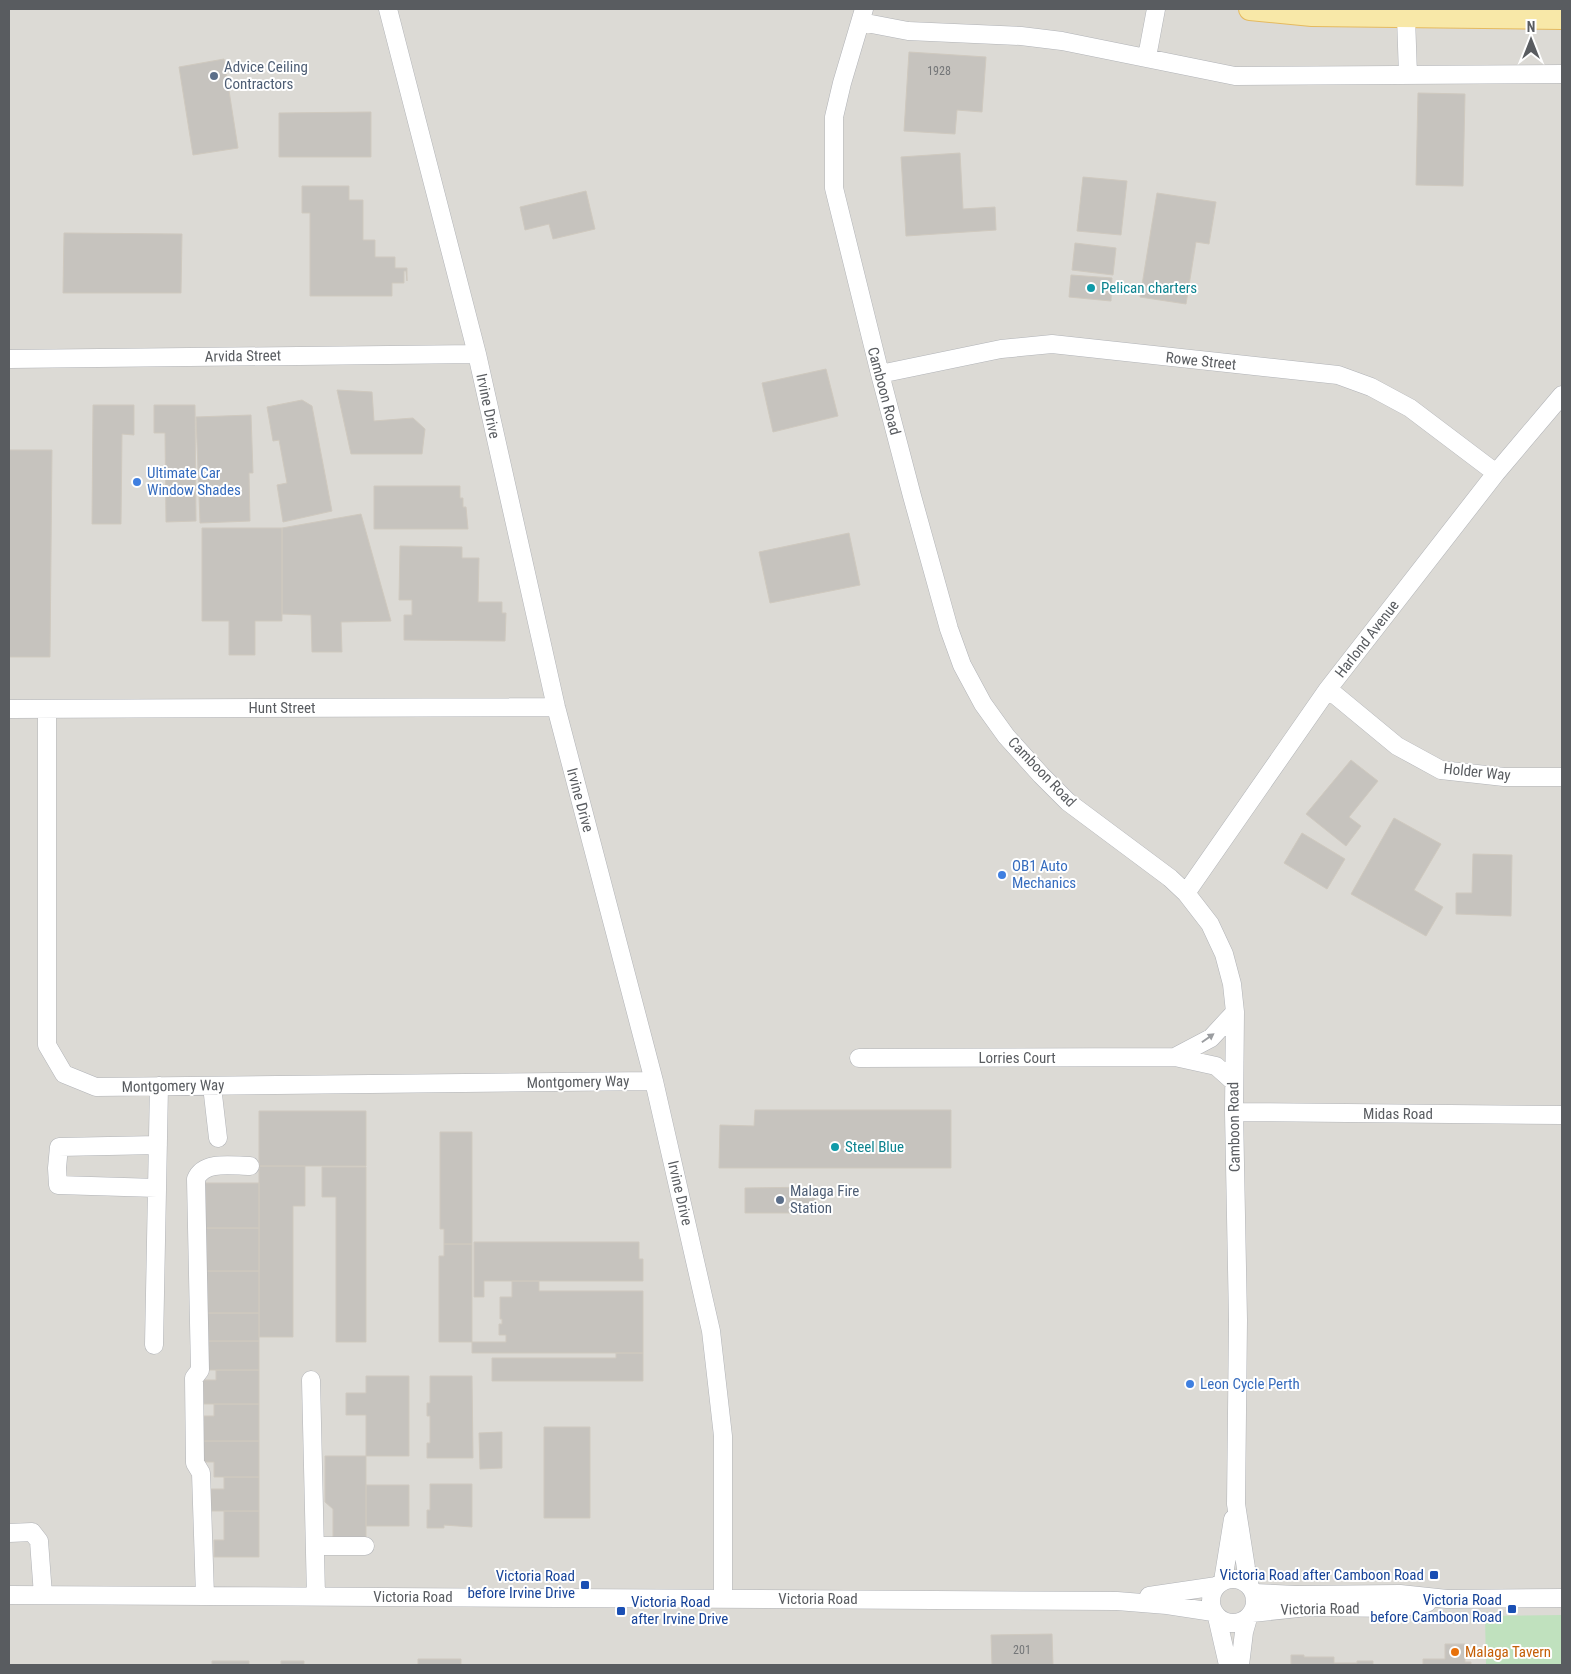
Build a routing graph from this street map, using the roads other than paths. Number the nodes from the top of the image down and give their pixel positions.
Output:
1 (388, 9) edge
2 (1156, 9) edge
3 (1250, 9) edge
4 (862, 16) edge
5 (1406, 17) junction
6 (1562, 18) edge
7 (1148, 57) junction
8 (1562, 74) edge
9 (1408, 75) junction
10 (477, 354) junction
11 (9, 359) edge
12 (880, 374) junction
13 (1562, 395) edge
14 (1496, 473) junction
15 (1328, 689) junction
16 (556, 707) junction
17 (9, 709) edge
18 (47, 710) junction
19 (1562, 777) edge
20 (1186, 893) junction
21 (1235, 1012) junction
22 (1175, 1057) junction
23 (859, 1058) dead end
24 (654, 1081) junction
25 (1234, 1082) junction
26 (159, 1086) junction
27 (212, 1086) junction
28 (1234, 1112) junction
29 (1562, 1115) edge
30 (218, 1138) dead end
31 (158, 1145) junction
32 (250, 1166) dead end
33 (157, 1188) junction
34 (154, 1345) dead end
35 (311, 1380) dead end
36 (1236, 1504) junction
37 (9, 1533) edge
38 (315, 1546) junction
39 (365, 1546) dead end
40 (1220, 1584) junction
41 (1252, 1590) junction
42 (9, 1595) edge
43 (43, 1595) junction
44 (205, 1596) junction
45 (316, 1596) junction
46 (723, 1598) junction
47 (1562, 1598) edge
48 (1448, 1599) junction
49 (1117, 1601) junction
50 (1215, 1614) junction
51 (1250, 1615) junction
52 (1228, 1665) edge
53 (1240, 1665) edge

1 - 10 street, Irvine Drive
2 - 7 street
3 - 5 main road
4 - 7 street
4 - 12 street, Camboon Road
5 - 6 main road
5 - 9 street
7 - 9 street
8 - 9 street
10 - 11 street, Arvida Street
10 - 16 street, Irvine Drive
12 - 14 street, Rowe Street
12 - 20 street, Camboon Road
13 - 14 street, Harlond Avenue
14 - 15 street, Harlond Avenue
15 - 19 street, Holder Way
15 - 20 street, Harlond Avenue
16 - 18 street, Hunt Street
16 - 24 street, Irvine Drive
17 - 18 street, Hunt Street
18 - 26 street, Montgomery Way
20 - 21 street, Camboon Road
22 -> 21 street, Lorries Court
21 - 25 street, Camboon Road
22 - 23 street, Lorries Court
22 - 25 street, Lorries Court
24 - 27 street, Montgomery Way
24 - 46 street, Irvine Drive
25 - 28 street, Camboon Road
26 - 27 street, Montgomery Way
26 - 31 street
27 - 30 street
28 - 29 street, Midas Road
28 - 36 street, Camboon Road
31 - 33 street
31 - 33 street
32 - 44 street
33 - 34 street
35 - 38 street
36 - 40 street, Camboon Road
36 - 41 street, Camboon Road
37 - 43 street
38 - 39 street
38 - 45 street
40 - 41 street
40 - 49 street, Victoria Road
40 - 50 street
41 - 48 street, Victoria Road
41 - 51 street
42 - 43 street, Victoria Road
43 - 44 street, Victoria Road
44 - 45 street, Victoria Road
45 - 46 street, Victoria Road
46 - 49 street, Victoria Road
47 - 48 street, Victoria Road
48 - 51 street, Victoria Road
49 - 50 street, Victoria Road
50 - 51 street
50 - 52 street
51 - 53 street

